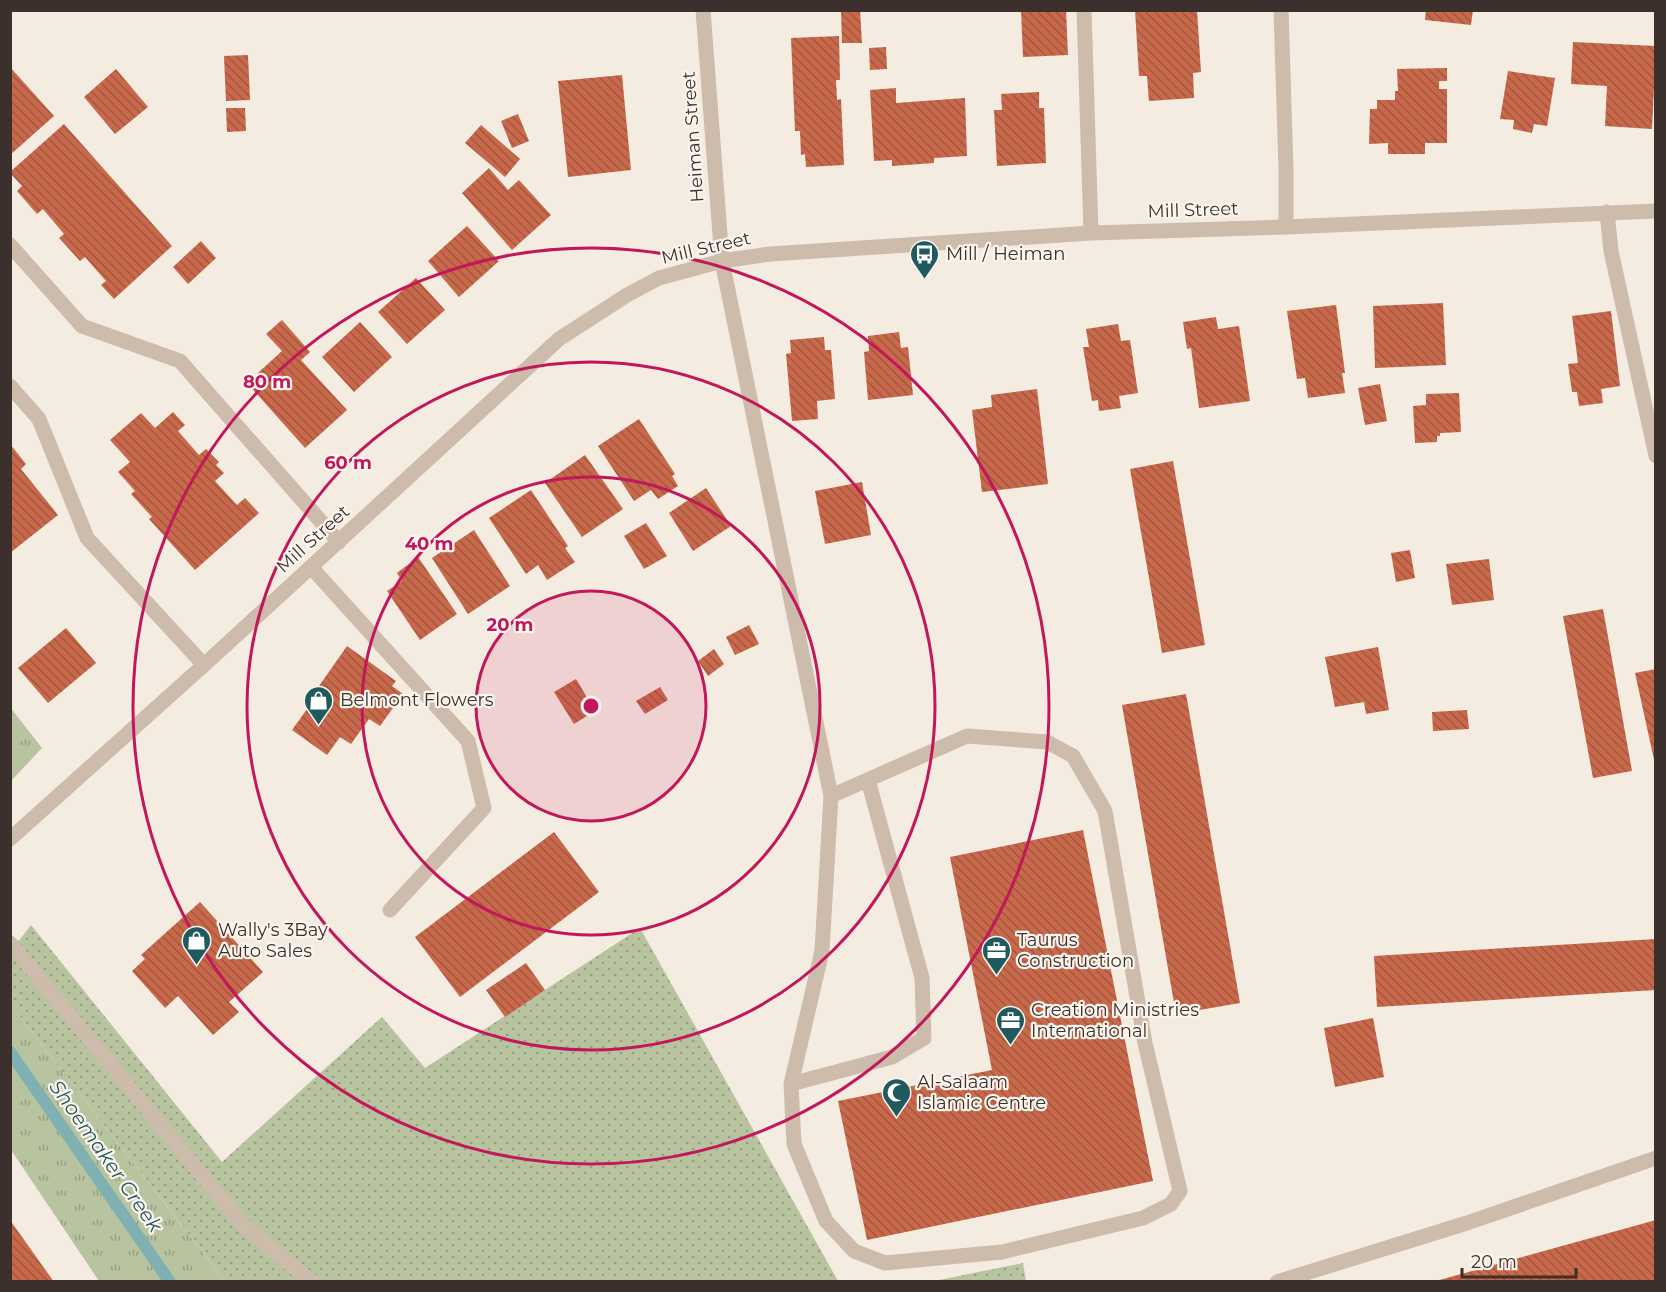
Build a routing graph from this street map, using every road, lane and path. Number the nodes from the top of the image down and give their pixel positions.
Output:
1 (703, 10) edge
2 (1084, 10) edge
3 (1281, 10) edge
4 (1656, 210) edge
5 (1607, 213) junction
6 (1286, 227) junction
7 (1091, 233) junction
8 (10, 245) edge
9 (723, 261) junction
10 (10, 386) edge
11 (1656, 456) edge
12 (339, 542) junction
13 (311, 567) junction
14 (204, 665) junction
15 (868, 780) junction
16 (831, 796) junction
17 (10, 839) edge
18 (390, 910) dead end
19 (10, 943) edge
20 (790, 1084) junction
21 (1656, 1158) edge
22 (312, 1281) edge
23 (1277, 1281) edge

1 - 9 street, Heiman Street
2 - 7 street
3 - 6 street
4 - 5 street, Mill Street
5 - 6 street, Mill Street
5 - 11 street
6 - 7 street, Mill Street
7 - 9 street, Mill Street
8 - 12 street
9 - 12 street, Mill Street
9 - 16 street, Heiman Street
10 - 14 street
12 - 13 street, Mill Street
13 - 14 street, Mill Street
13 - 18 street
14 - 17 street, Mill Street
15 - 16 street, Heiman Street
15 - 20 street
15 - 20 street, Heiman Street
16 - 20 street, Heiman Street
19 - 22 street
21 - 23 street

